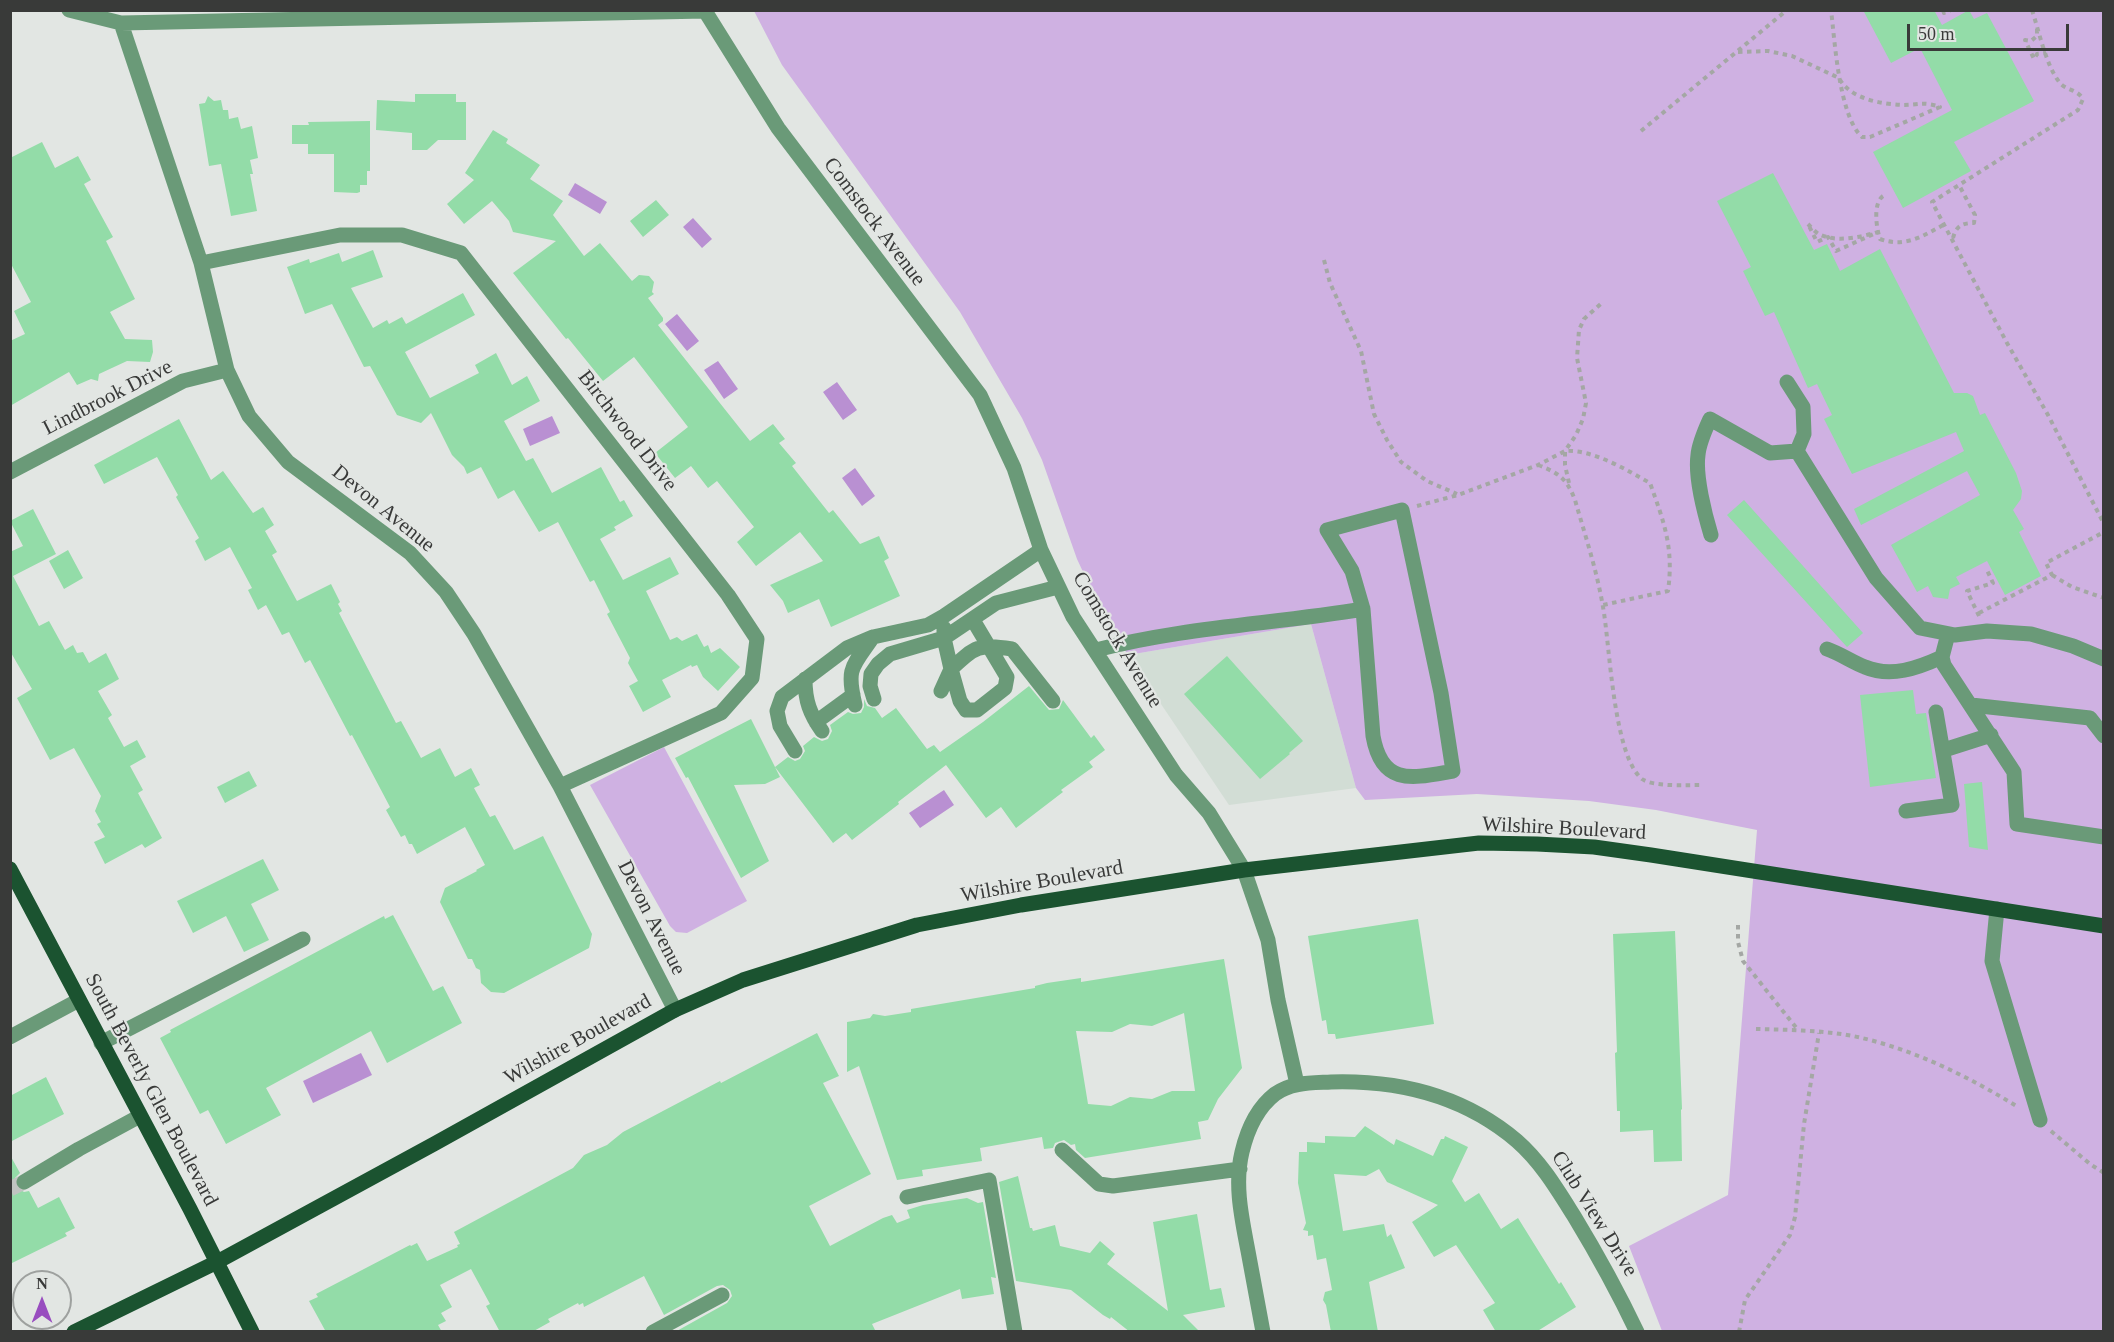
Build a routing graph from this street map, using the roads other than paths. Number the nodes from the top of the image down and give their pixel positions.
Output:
1 (69, 10) edge
2 (705, 10) edge
3 (121, 23) junction
4 (201, 263) junction
5 (227, 370) junction
6 (1787, 382) dead end
7 (1797, 451) junction
8 (10, 472) edge
9 (1711, 535) dead end
10 (1041, 550) junction
11 (1058, 586) junction
12 (1363, 609) junction
13 (944, 616) junction
14 (973, 620) junction
15 (1948, 634) junction
16 (873, 637) junction
17 (944, 638) junction
18 (988, 645) junction
19 (1827, 649) dead end
20 (1095, 650) junction
21 (890, 654) junction
22 (1942, 657) junction
23 (2103, 659) edge
24 (951, 669) junction
25 (805, 680) junction
26 (941, 691) dead end
27 (874, 699) dead end
28 (1053, 701) dead end
29 (1971, 705) junction
30 (1936, 711) dead end
31 (1991, 735) junction
32 (2103, 736) edge
33 (1944, 750) junction
34 (795, 752) dead end
35 (560, 786) junction
36 (1905, 811) dead end
37 (2103, 837) edge
38 (10, 869) edge
39 (1244, 870) junction
40 (1997, 909) junction
41 (2103, 926) edge
42 (303, 939) dead end
43 (79, 1000) junction
44 (675, 1011) junction
45 (10, 1037) edge
46 (101, 1042) junction
47 (1297, 1084) junction
48 (140, 1116) junction
49 (2040, 1120) road end
50 (1062, 1150) dead end
51 (1240, 1169) junction
52 (24, 1182) tunnel mouth
53 (907, 1197) dead end
54 (217, 1262) junction
55 (722, 1295) dead end
56 (74, 1332) edge
57 (252, 1332) edge
58 (653, 1332) edge
59 (1015, 1332) edge
60 (1263, 1332) edge
61 (1637, 1332) edge

1 - 3 street
2 - 3 street
2 - 10 street, Comstock Avenue
3 - 4 street, Devon Avenue
4 - 5 street, Devon Avenue
4 - 35 street, Birchwood Drive
5 - 8 street, Lindbrook Drive
5 - 35 street, Devon Avenue
6 - 7 street
7 - 9 street
7 - 15 street
10 - 11 street, Comstock Avenue
10 - 13 street
11 - 14 street
11 - 20 street, Comstock Avenue
12 - 12 street
12 - 20 street
13 - 16 street
13 - 17 street
14 - 17 street
14 - 18 street
15 - 22 street
15 - 23 street
16 - 21 street
16 - 25 street
16 - 25 street
17 - 21 street
17 - 24 street
18 - 24 street
18 - 24 street
18 - 28 street
19 - 22 street
20 - 39 street, Comstock Avenue
21 - 27 street
22 - 29 street
24 - 26 street
25 - 34 street
29 - 31 street
29 - 32 street
30 - 33 street
31 - 33 street
31 - 37 street
33 - 36 street
35 - 44 street, Devon Avenue
38 - 43 main road, South Beverly Glen Boulevard
39 - 40 main road, Wilshire Boulevard
39 - 44 main road, Wilshire Boulevard
39 - 47 street, Comstock Avenue
40 - 41 main road, Wilshire Boulevard
40 - 49 street
42 - 46 street
43 - 45 street
43 - 46 main road, South Beverly Glen Boulevard
44 - 54 main road, Wilshire Boulevard
46 - 48 main road, South Beverly Glen Boulevard
47 - 51 street
47 - 61 street, Club View Drive
48 - 52 street
48 - 54 main road, South Beverly Glen Boulevard
50 - 51 street
51 - 60 street
53 - 59 street
54 - 56 main road, Wilshire Boulevard
54 - 57 main road, South Beverly Glen Boulevard
55 - 58 street

